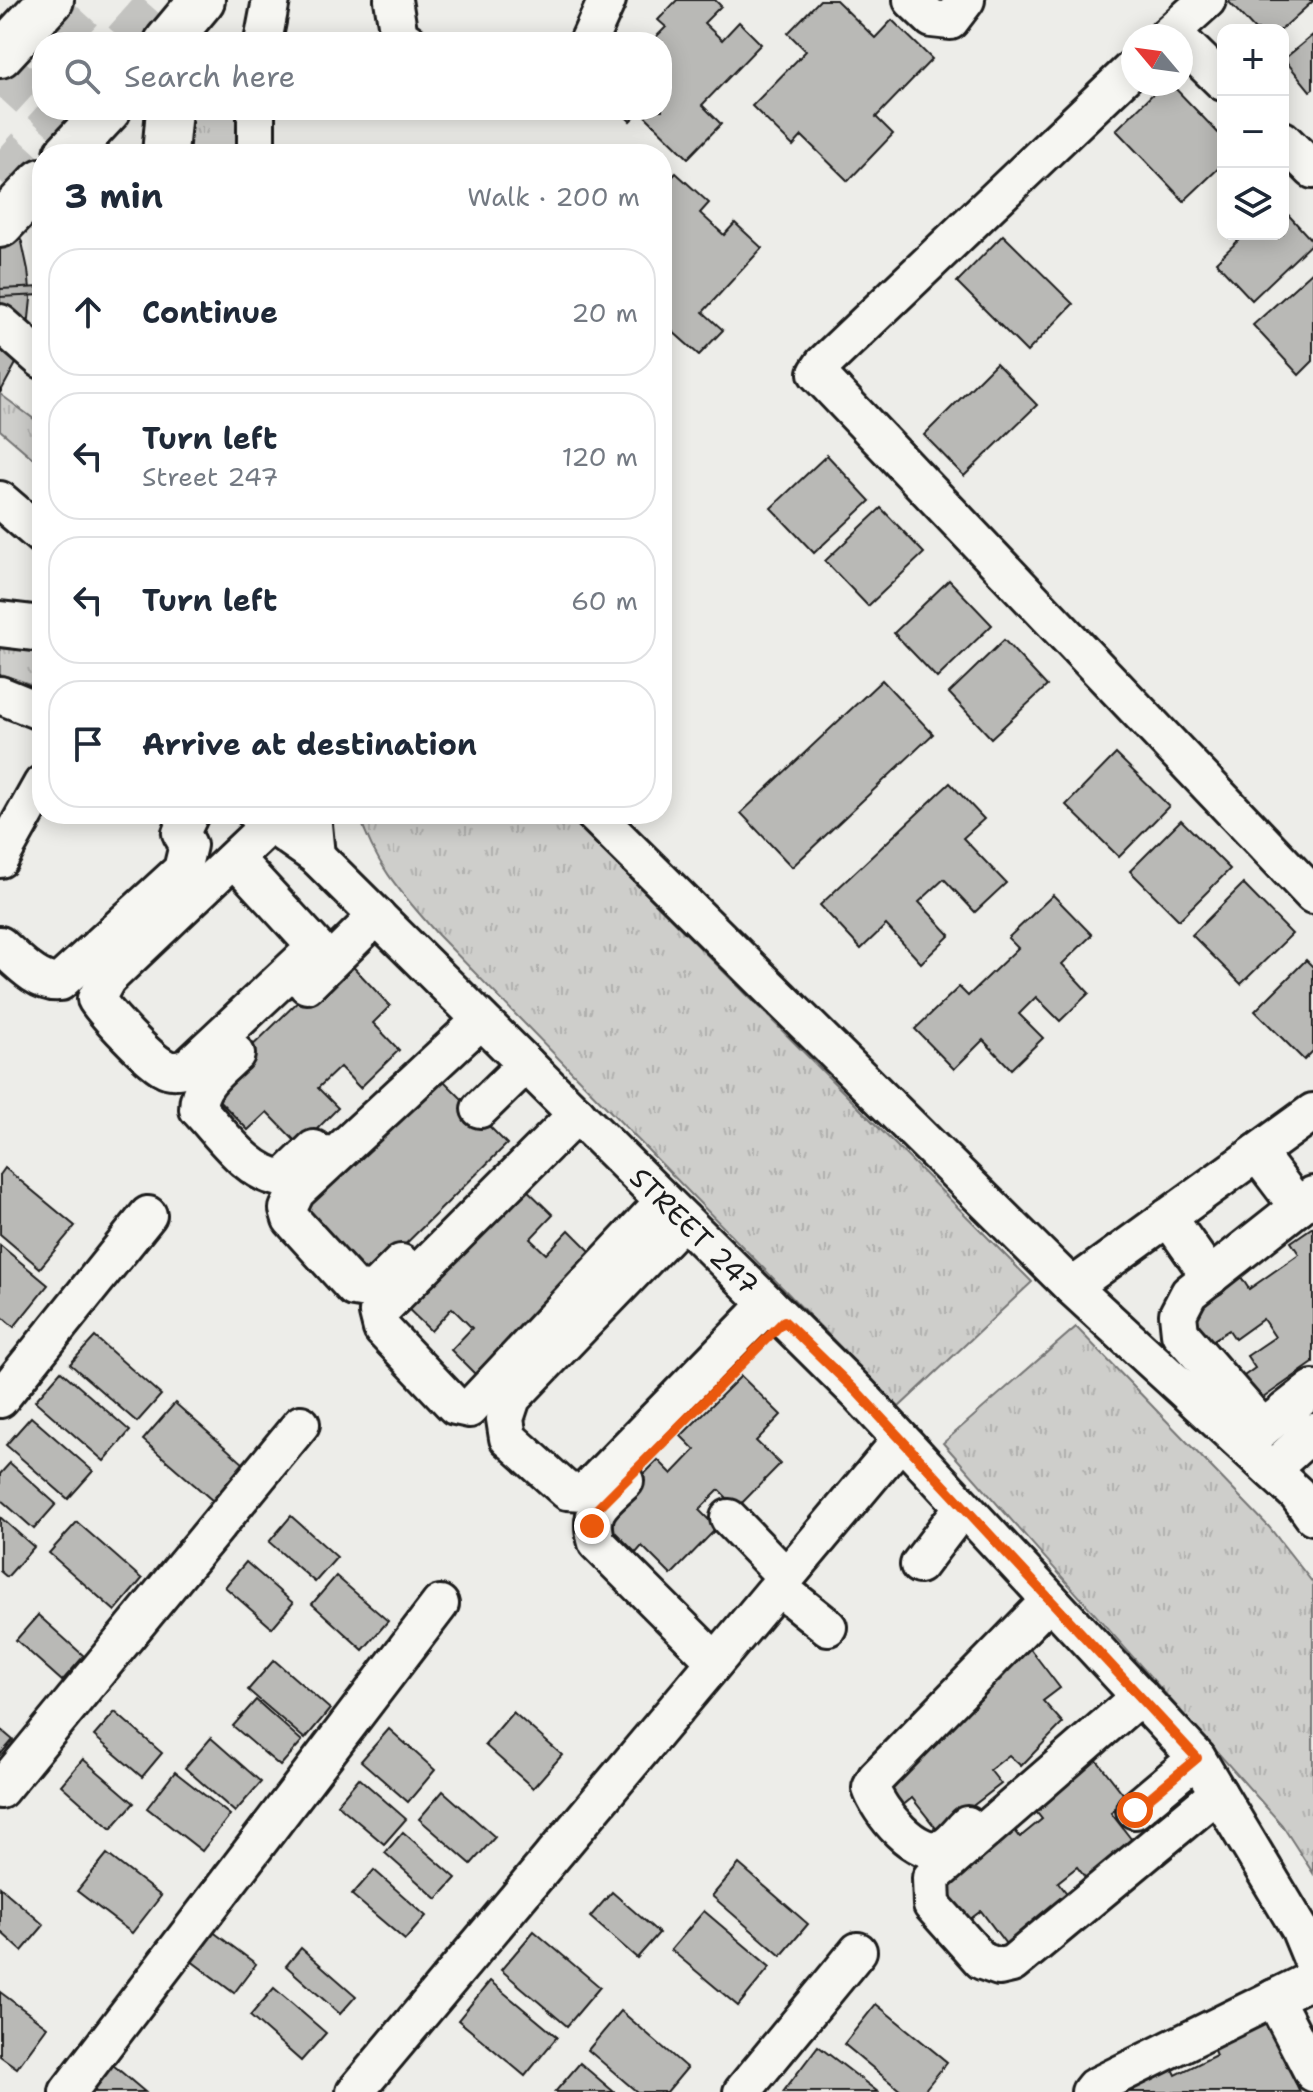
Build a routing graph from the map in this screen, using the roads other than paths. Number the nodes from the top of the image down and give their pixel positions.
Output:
1 (51, 0) edge
2 (271, 0) edge
3 (393, 0) edge
4 (607, 0) edge
5 (912, 0) edge
6 (966, 0) edge
7 (1207, 0) edge
8 (1185, 24) edge
9 (265, 32) edge
10 (398, 32) edge
11 (593, 32) edge
12 (1193, 54) edge
13 (0, 55) edge
14 (1217, 76) edge
15 (1121, 79) edge
16 (99, 120) edge
17 (168, 120) edge
18 (256, 120) edge
19 (76, 144) edge
20 (166, 144) edge
21 (256, 144) edge
22 (1289, 146) edge
23 (1313, 170) edge
24 (32, 191) edge
25 (0, 225) edge
26 (0, 323) edge
27 (32, 351) edge
28 (0, 500) edge
29 (32, 527) edge
30 (0, 624) edge
31 (32, 628) edge
32 (0, 695) edge
33 (32, 708) edge
34 (32, 802) edge
35 (185, 824) edge
36 (267, 824) edge
37 (281, 824) edge
38 (313, 824) edge
39 (604, 824) edge
40 (316, 856) junction
41 (0, 859) edge
42 (235, 859) junction
43 (1313, 895) edge
44 (377, 916) junction
45 (0, 945) edge
46 (473, 1011) junction
47 (526, 1064) junction
48 (570, 1108) junction
49 (480, 1109) dead end
50 (1313, 1112) edge
51 (1257, 1153) junction
52 (1306, 1201) edge
53 (673, 1210) junction
54 (148, 1215) dead end
55 (1168, 1217) junction
56 (1210, 1277) junction
57 (1072, 1287) junction
58 (776, 1313) junction
59 (1313, 1389) edge
60 (0, 1399) edge
61 (301, 1424) dead end
62 (1313, 1432) edge
63 (1253, 1436) junction
64 (901, 1440) junction
65 (1271, 1470) junction
66 (963, 1507) junction
67 (1313, 1516) edge
68 (729, 1518) dead end
69 (919, 1565) dead end
70 (782, 1582) junction
71 (1050, 1600) junction
72 (440, 1604) dead end
73 (828, 1627) dead end
74 (715, 1661) junction
75 (1132, 1688) junction
76 (1197, 1758) junction
77 (0, 1790) edge
78 (1218, 1793) junction
79 (1135, 1810) dead end
80 (858, 1951) dead end
81 (1313, 1962) edge
82 (1313, 1979) edge
83 (1274, 1998) junction
84 (1313, 2073) edge
85 (68, 2092) edge
86 (355, 2092) edge
87 (742, 2092) edge
88 (1090, 2092) edge

1 - 13 main road
2 - 9 street
3 - 10 street
4 - 11 street
5 - 6 street
7 - 8 street
12 - 14 street
15 - 43 street
16 - 19 main road
17 - 20 main road
18 - 21 street
22 - 23 street
24 - 25 main road
26 - 27 street
28 - 29 street
30 - 31 main road
32 - 33 street
34 - 41 street
35 - 45 street
36 - 42 street
37 - 40 street, STREET 247
38 - 40 street
39 - 57 street
40 - 44 street, STREET 247
42 - 42 street
44 - 46 street, STREET 247
44 - 46 street
46 - 47 street, STREET 247
46 - 48 street
47 - 48 street, STREET 247
47 - 49 street
48 - 53 street, STREET 247
48 - 53 street
50 - 51 street
51 - 52 street
51 - 55 street
52 - 56 street
53 - 58 street, STREET 247
53 - 58 street
54 - 60 street
55 - 56 street
55 - 57 street
56 - 63 street
57 - 63 street
58 - 64 street, STREET 247
58 - 74 street
59 - 63 street
61 - 77 street
62 - 65 street
63 - 65 street
64 - 66 street, STREET 247
64 - 70 street
65 - 67 street
66 - 69 street
66 - 71 street, STREET 247
68 - 70 street
70 - 73 street
70 - 74 street
71 - 75 street, STREET 247
71 - 75 street
72 - 85 street
74 - 86 street
75 - 76 street, STREET 247
75 - 78 street
76 - 78 street, STREET 247
76 - 79 street
78 - 81 street, STREET 247
80 - 87 street
82 - 83 street
83 - 84 street
83 - 88 street

